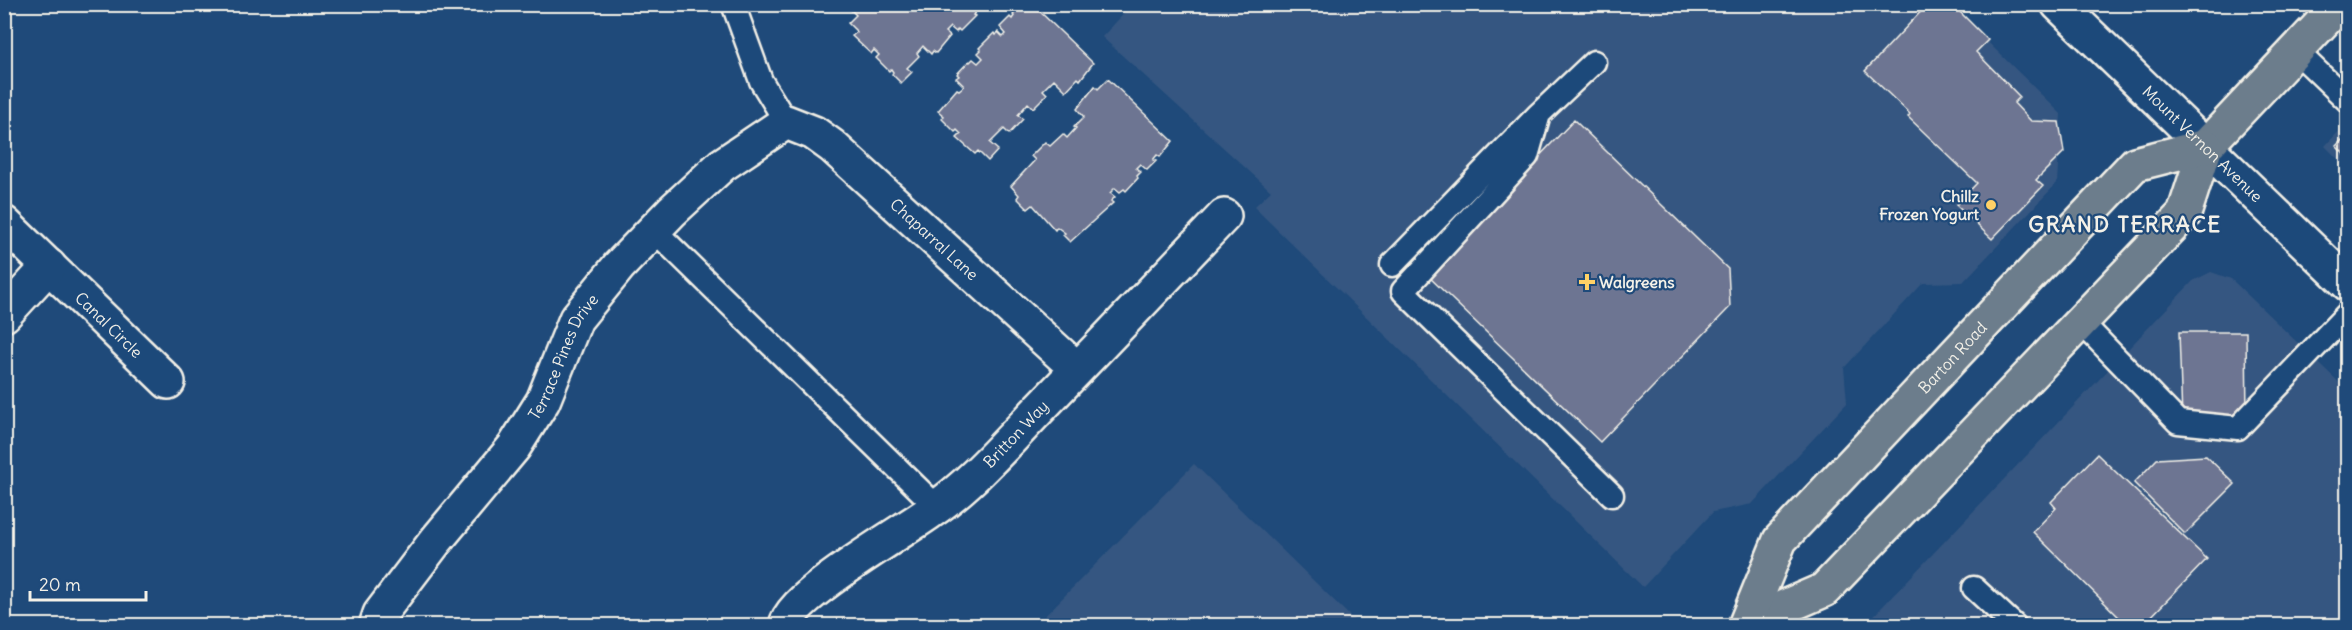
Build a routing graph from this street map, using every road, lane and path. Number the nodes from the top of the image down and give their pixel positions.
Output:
1 (733, 4) edge
2 (2058, 4) edge
3 (2340, 4) edge
4 (2296, 51) junction
5 (1594, 62) dead end
6 (2348, 100) edge
7 (1539, 114) junction
8 (786, 122) junction
9 (2206, 146) junction
10 (1224, 216) dead end
11 (4, 223) edge
12 (654, 230) junction
13 (1392, 265) dead end
14 (49, 266) junction
15 (2348, 284) edge
16 (2348, 313) edge
17 (4, 315) edge
18 (2081, 321) junction
19 (1077, 369) junction
20 (168, 382) dead end
21 (1612, 495) dead end
22 (937, 507) junction
23 (1974, 588) dead end
24 (384, 622) edge
25 (1746, 624) edge
26 (786, 626) edge
27 (2014, 626) edge

1 - 8 lane
2 - 9 street, Mount Vernon Avenue
3 - 4 main road, Barton Road
4 - 6 lane
4 - 9 main road, Barton Road
5 - 7 lane
7 - 13 lane
7 - 21 lane
8 - 12 street, Terrace Pines Drive
8 - 19 street, Chaparral Lane
9 - 15 street, Mount Vernon Avenue
9 - 18 main road, Barton Road
9 - 25 main road, Barton Road
10 - 19 street, Britton Way
11 - 14 street, Canal Circle
12 - 22 lane
12 - 24 street, Terrace Pines Drive
14 - 17 street
14 - 20 street, Canal Circle
16 - 18 lane
18 - 25 main road, Barton Road
19 - 22 street, Britton Way
22 - 26 street, Britton Way
23 - 27 lane

